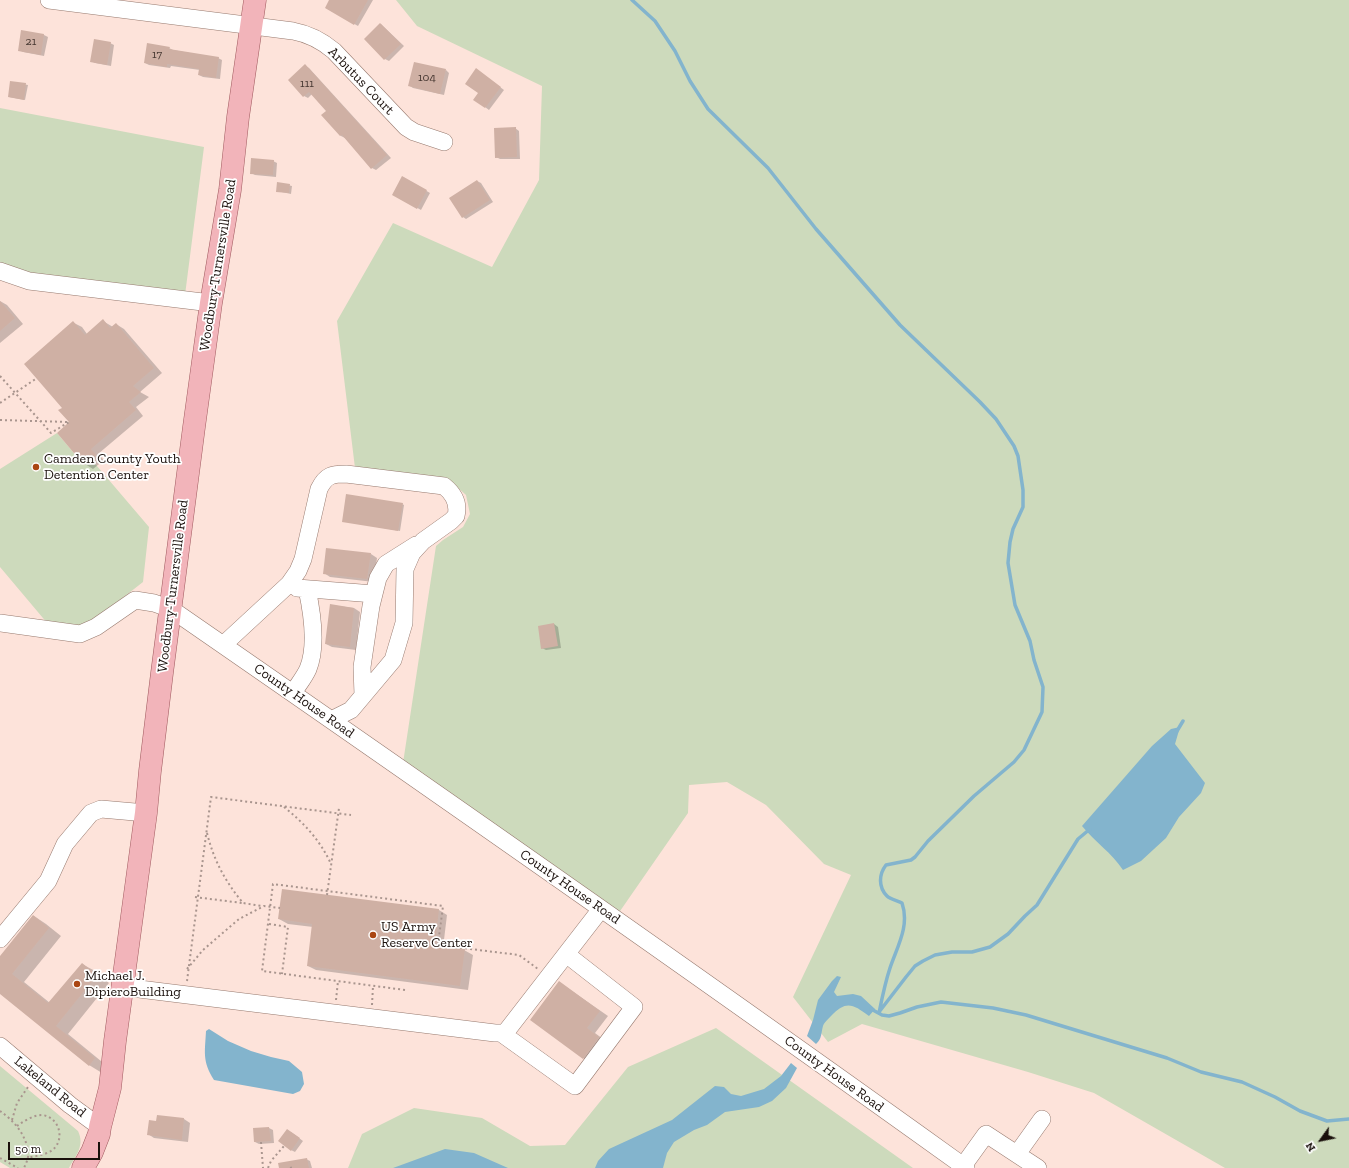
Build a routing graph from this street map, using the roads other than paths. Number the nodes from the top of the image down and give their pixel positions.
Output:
1 (49, 0) edge
2 (255, 0) edge
3 (251, 27) junction
4 (444, 142) dead end
5 (0, 272) edge
6 (211, 303) junction
7 (424, 540) junction
8 (285, 588) junction
9 (307, 589) junction
10 (374, 594) junction
11 (171, 609) junction
12 (0, 623) edge
13 (223, 645) junction
14 (292, 693) junction
15 (363, 695) junction
16 (331, 720) junction
17 (146, 813) junction
18 (601, 909) junction
19 (0, 939) edge
20 (566, 954) junction
21 (123, 987) junction
22 (501, 1033) junction
23 (0, 1046) edge
24 (1042, 1119) dead end
25 (100, 1127) junction
26 (1017, 1154) junction
27 (964, 1167) edge
28 (83, 1168) edge
29 (1038, 1168) edge

1 - 3 street, Arbutus Court
2 - 3 main road, Woodbury-Turnersville Road
3 - 4 street, Arbutus Court
3 - 6 main road, Woodbury-Turnersville Road
5 - 6 street
6 - 11 main road, Woodbury-Turnersville Road
7 - 8 street
7 - 10 street
7 - 15 street
8 - 9 street
8 - 13 street
9 - 10 street
9 - 14 street
10 - 15 street
11 - 12 street, County House Road
11 - 13 street, County House Road
11 - 17 main road, Woodbury-Turnersville Road
13 - 14 street, County House Road
14 - 16 street, County House Road
15 - 16 street
16 - 18 street, County House Road
17 - 19 street
17 - 21 main road, Woodbury-Turnersville Road
18 - 20 street
18 - 27 street, County House Road
20 - 22 street
20 - 22 street
21 - 22 street
21 - 25 main road, Woodbury-Turnersville Road
23 - 25 street, Lakeland Road
24 - 26 street
25 - 28 main road, Woodbury-Turnersville Road
26 - 27 street
26 - 29 street

